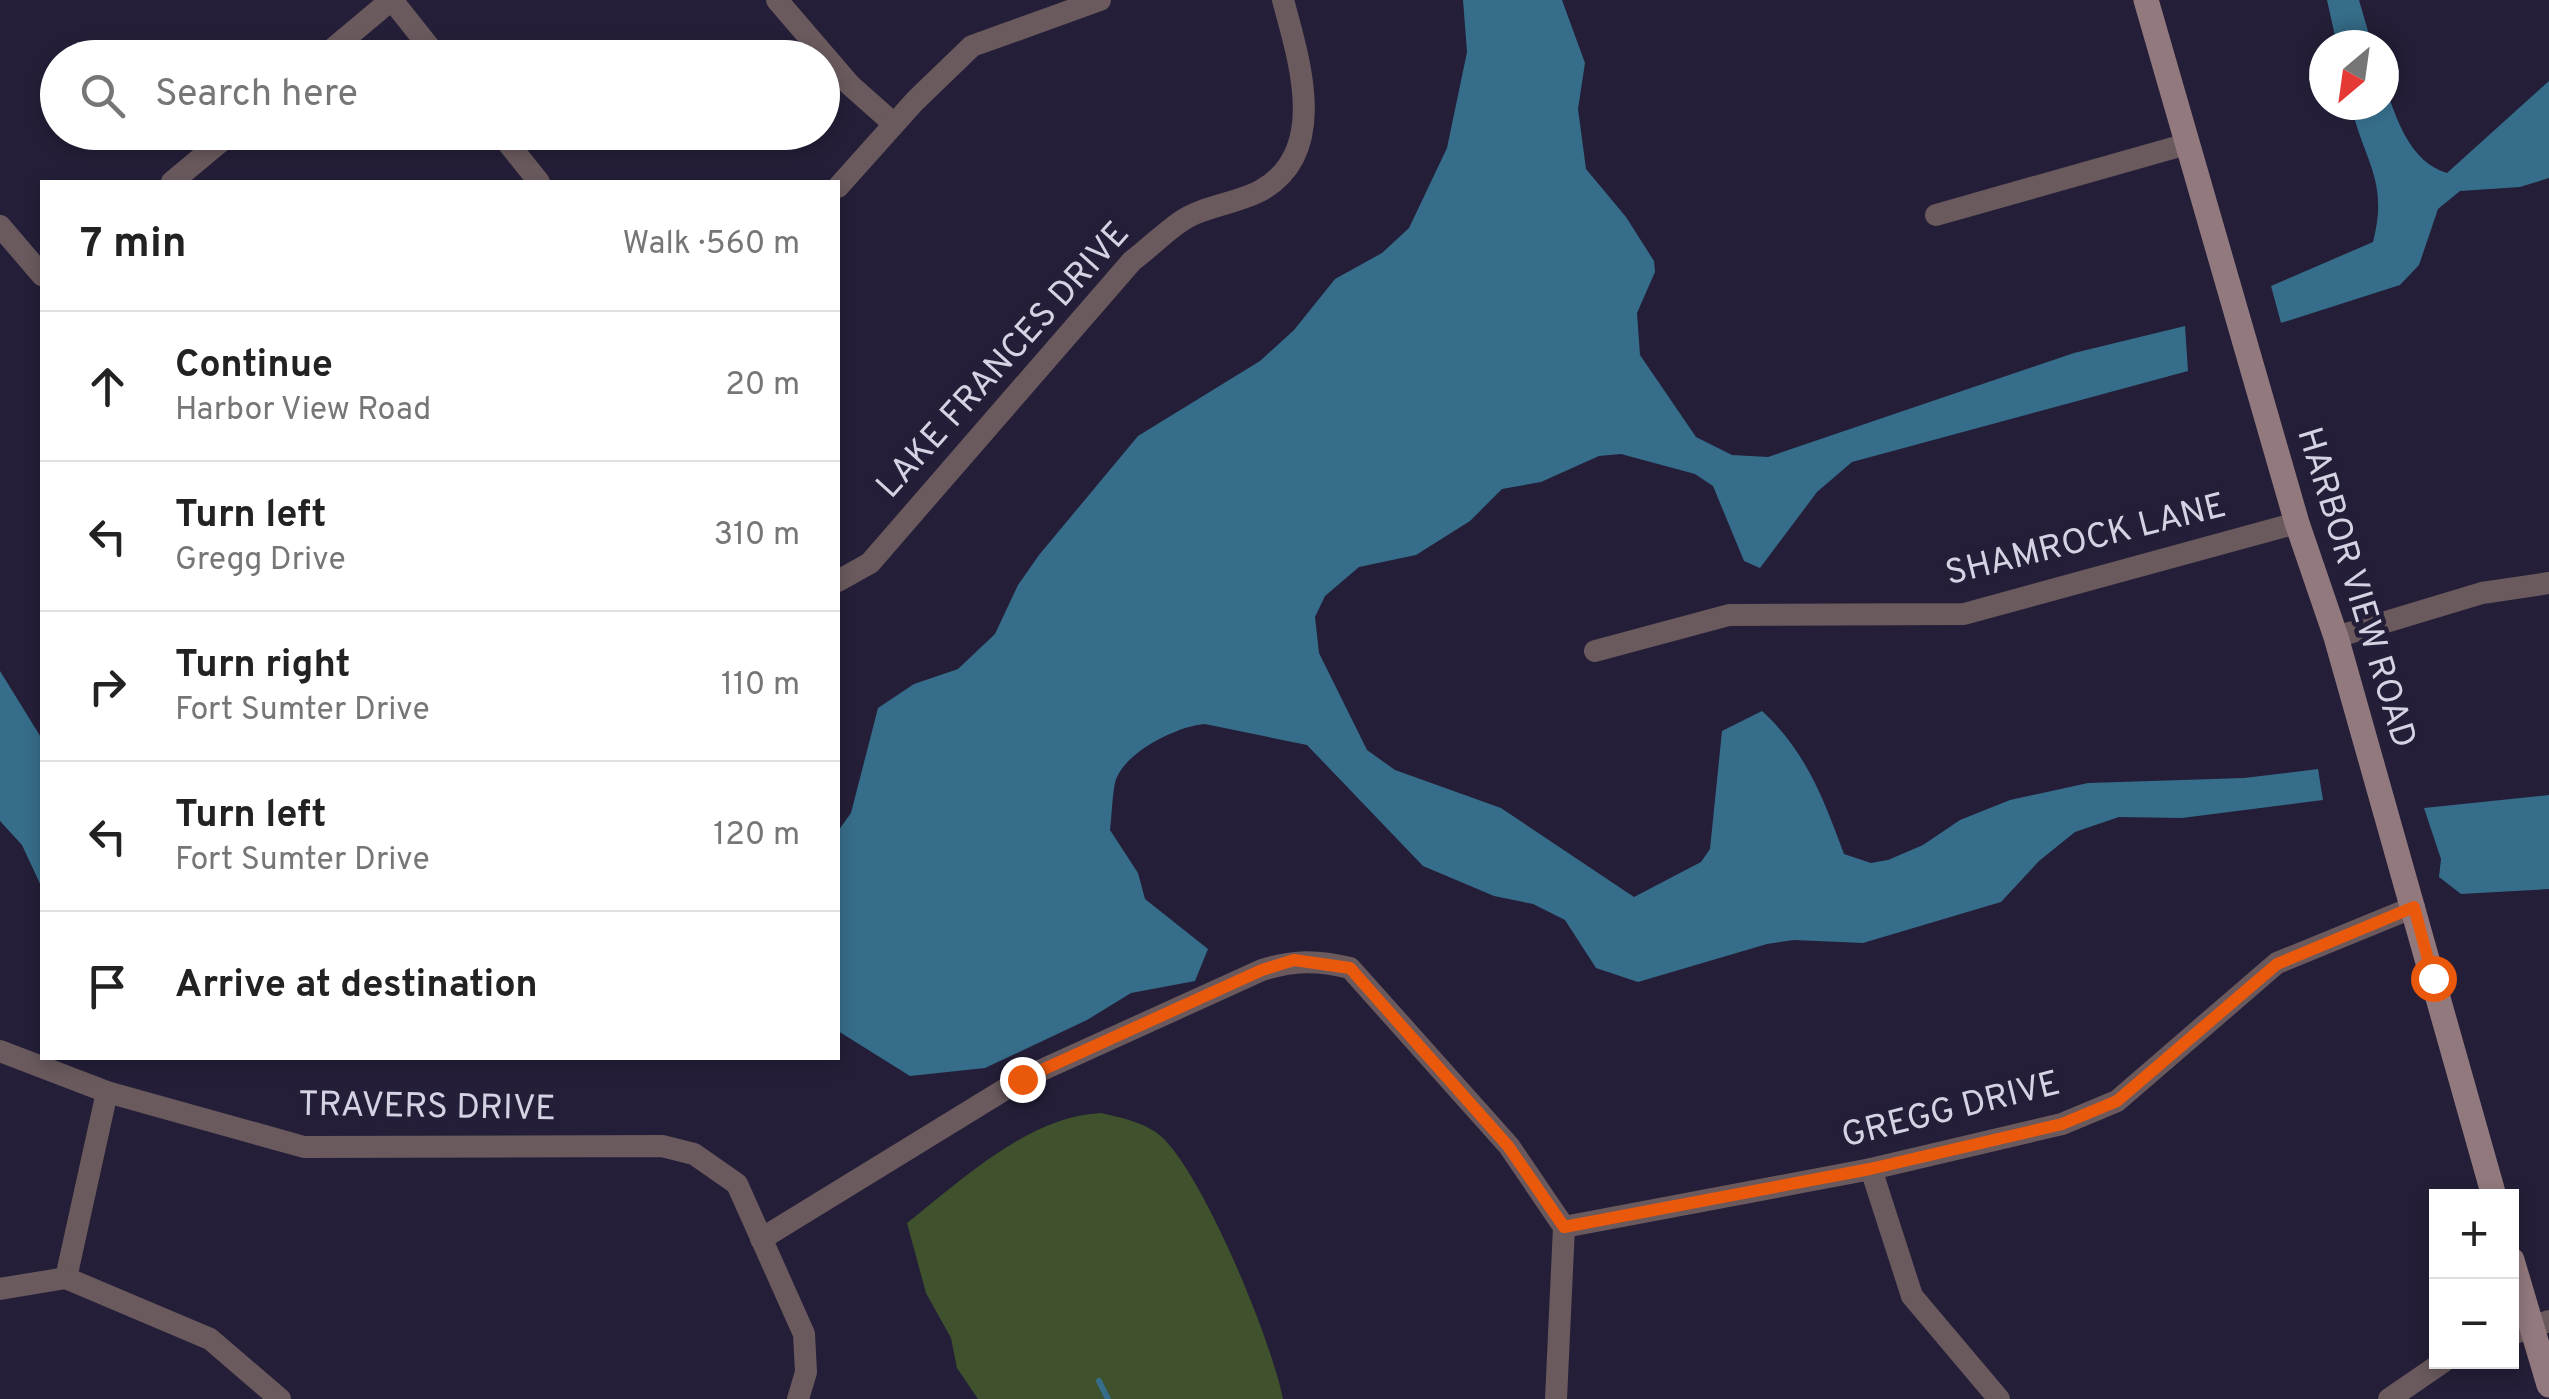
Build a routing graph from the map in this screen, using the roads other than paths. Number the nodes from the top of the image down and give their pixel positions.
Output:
1 (392, 0) edge
2 (777, 0) edge
3 (1099, 0) edge
4 (1283, 0) edge
5 (2146, 0) edge
6 (344, 40) edge
7 (424, 40) edge
8 (811, 40) edge
9 (840, 73) edge
10 (894, 124) junction
11 (2186, 144) junction
12 (210, 150) edge
13 (513, 150) edge
14 (174, 180) edge
15 (537, 180) edge
16 (840, 185) edge
17 (1936, 215) dead end
18 (0, 226) edge
19 (40, 274) edge
20 (2297, 523) junction
21 (840, 580) edge
22 (2549, 583) edge
23 (2336, 637) junction
24 (1596, 650) dead end
25 (2414, 907) junction
26 (0, 1051) edge
27 (107, 1092) junction
28 (1870, 1169) junction
29 (2492, 1189) edge
30 (1564, 1227) junction
31 (761, 1239) junction
32 (66, 1278) junction
33 (2517, 1279) edge
34 (0, 1289) edge
35 (2530, 1328) edge
36 (2434, 1369) edge
37 (2549, 1385) edge
38 (280, 1399) edge
39 (798, 1399) edge
40 (1556, 1399) edge
41 (1999, 1399) edge
42 (2389, 1399) edge

1 - 6 street
1 - 7 street
2 - 8 street
3 - 10 street
4 - 21 street, LAKE FRANCES DRIVE
5 - 11 main road, HARBOR VIEW ROAD
9 - 10 street
10 - 16 street
11 - 17 street
11 - 20 main road, HARBOR VIEW ROAD
12 - 14 street
13 - 15 street
18 - 19 street
20 - 23 main road, HARBOR VIEW ROAD
20 - 24 street, SHAMROCK LANE
22 - 23 street
23 - 25 main road, HARBOR VIEW ROAD
25 - 28 street, GREGG DRIVE
25 - 29 main road, HARBOR VIEW ROAD
26 - 27 street, TRAVERS DRIVE
27 - 31 street, TRAVERS DRIVE
27 - 32 street
28 - 30 street, GREGG DRIVE
28 - 41 street
30 - 31 street
30 - 40 street
31 - 39 street, TRAVERS DRIVE
32 - 34 street
32 - 38 street
33 - 35 main road
35 - 37 main road
36 - 42 street

